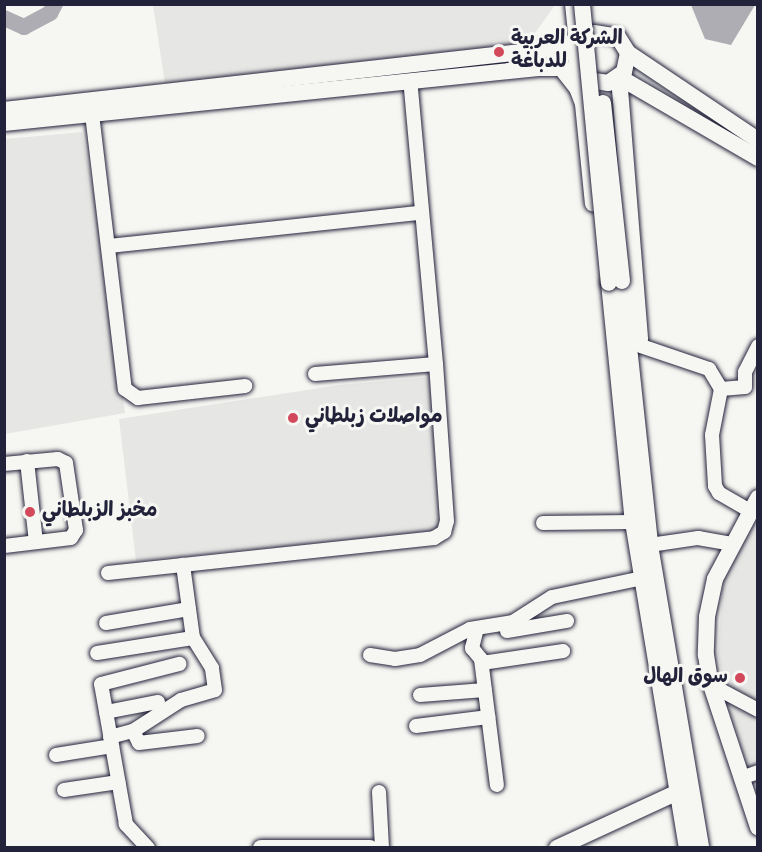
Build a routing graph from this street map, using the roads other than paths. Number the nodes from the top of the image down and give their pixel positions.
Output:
1 (573, 4) edge
2 (582, 4) edge
3 (593, 4) edge
4 (577, 42) junction
5 (628, 53) junction
6 (561, 68) junction
7 (584, 76) junction
8 (619, 77) junction
9 (406, 82) junction
10 (643, 91) junction
11 (4, 110) edge
12 (622, 112) junction
13 (92, 114) junction
14 (4, 123) edge
15 (758, 140) edge
16 (758, 158) edge
17 (420, 213) junction
18 (109, 246) junction
19 (615, 282) junction
20 (641, 346) junction
21 (758, 346) edge
22 (436, 364) junction
23 (315, 374) dead end
24 (245, 386) dead end
25 (722, 390) junction
26 (641, 437) junction
27 (27, 461) junction
28 (4, 464) edge
29 (629, 466) junction
30 (754, 505) edge
31 (633, 522) junction
32 (543, 523) dead end
33 (36, 542) junction
34 (731, 544) junction
35 (650, 545) junction
36 (4, 546) edge
37 (183, 565) junction
38 (108, 573) dead end
39 (642, 578) junction
40 (189, 609) junction
41 (567, 621) dead end
42 (106, 623) dead end
43 (478, 631) junction
44 (193, 638) junction
45 (563, 651) dead end
46 (98, 653) dead end
47 (370, 655) dead end
48 (482, 663) junction
49 (179, 664) dead end
50 (711, 685) junction
51 (485, 690) junction
52 (420, 695) dead end
53 (158, 702) dead end
54 (758, 711) edge
55 (106, 712) junction
56 (488, 717) junction
57 (416, 726) dead end
58 (133, 731) junction
59 (198, 736) dead end
60 (111, 741) junction
61 (56, 755) dead end
62 (758, 772) edge
63 (741, 778) junction
64 (118, 782) junction
65 (496, 785) dead end
66 (64, 790) dead end
67 (379, 792) dead end
68 (678, 792) junction
69 (758, 827) edge
70 (355, 847) edge
71 (148, 848) edge
72 (261, 848) edge
73 (382, 848) edge
74 (557, 848) edge
75 (687, 848) edge
76 (701, 848) edge

1 - 4 main road
2 - 19 main road, bridge
3 - 19 main road, bridge
4 - 5 main road
4 - 7 main road
4 - 11 main road
5 - 8 main road
5 - 15 main road
6 - 7 main road
6 - 9 main road
6 - 29 main road
7 - 8 main road
8 - 10 main road
8 - 12 main road
9 - 13 main road
9 - 17 street
10 - 12 main road
10 - 16 main road
12 - 20 main road
13 - 14 main road
13 - 18 street
17 - 18 street
17 - 22 street
18 - 24 street
19 - 26 main road
19 - 29 main road
20 - 25 street
20 - 26 main road
21 - 25 street
22 - 23 street
22 - 37 street
25 - 30 street
26 - 35 main road
27 - 28 street
27 - 33 street
27 - 33 street
29 - 31 main road
30 - 34 main road
31 - 32 street
31 - 39 main road
33 - 36 street
34 - 35 street
34 - 50 main road
35 - 76 main road
37 - 38 street
37 - 40 street
39 - 43 street
39 - 68 main road
40 - 42 street
40 - 44 street
41 - 43 street
43 - 47 street
43 - 48 street
44 - 46 street
44 - 58 street
45 - 48 street
48 - 51 street
49 - 55 street
50 - 54 street
50 - 63 main road
51 - 52 street
51 - 56 street
53 - 55 street
55 - 60 street
56 - 57 street
56 - 65 street
58 - 59 street
58 - 60 street
60 - 61 street
60 - 64 street
62 - 63 street
63 - 69 main road
64 - 66 street
64 - 71 street
67 - 73 street
68 - 74 main road
68 - 75 main road
70 - 72 main road

